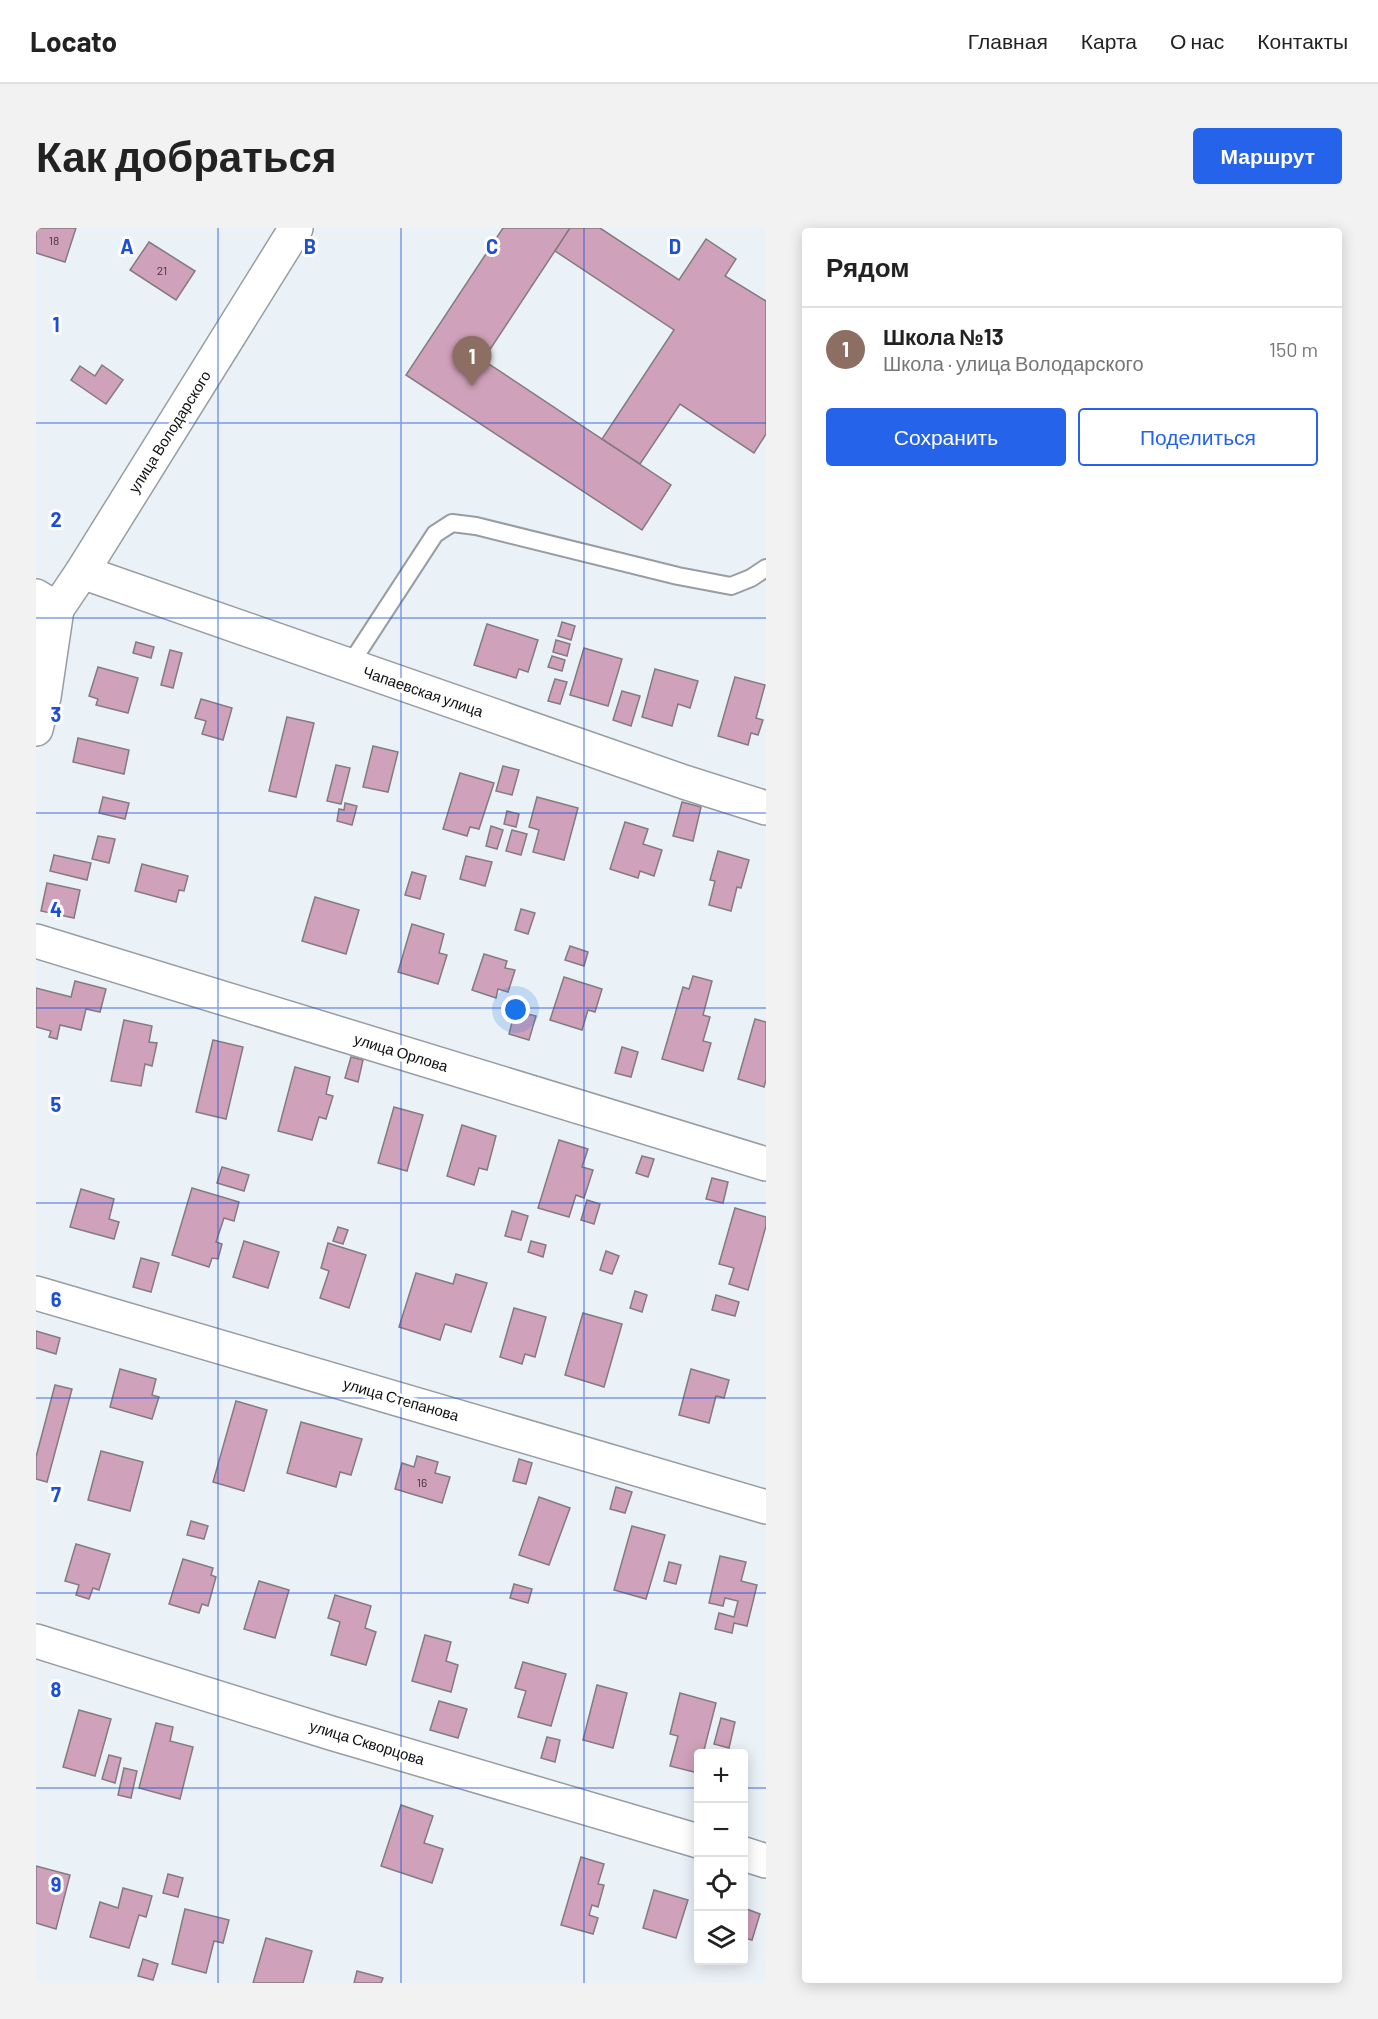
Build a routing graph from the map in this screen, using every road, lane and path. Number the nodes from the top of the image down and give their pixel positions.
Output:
1 (296, 228) edge
2 (766, 568) edge
3 (82, 572) junction
4 (43, 612) edge
5 (349, 666) junction
6 (36, 729) edge
7 (766, 808) edge
8 (36, 941) edge
9 (766, 1164) edge
10 (36, 1293) edge
11 (766, 1508) edge
12 (36, 1641) edge
13 (694, 1840) edge
14 (748, 1855) edge
15 (766, 1861) edge

1 - 3 street, улица Володарского
2 - 5 lane
3 - 4 street, улица Володарского
3 - 5 street, Чапаевская улица
4 - 6 street
5 - 7 street, Чапаевская улица
8 - 9 street, улица Орлова
10 - 11 street, улица Степанова
12 - 13 street, улица Скворцова
14 - 15 street

